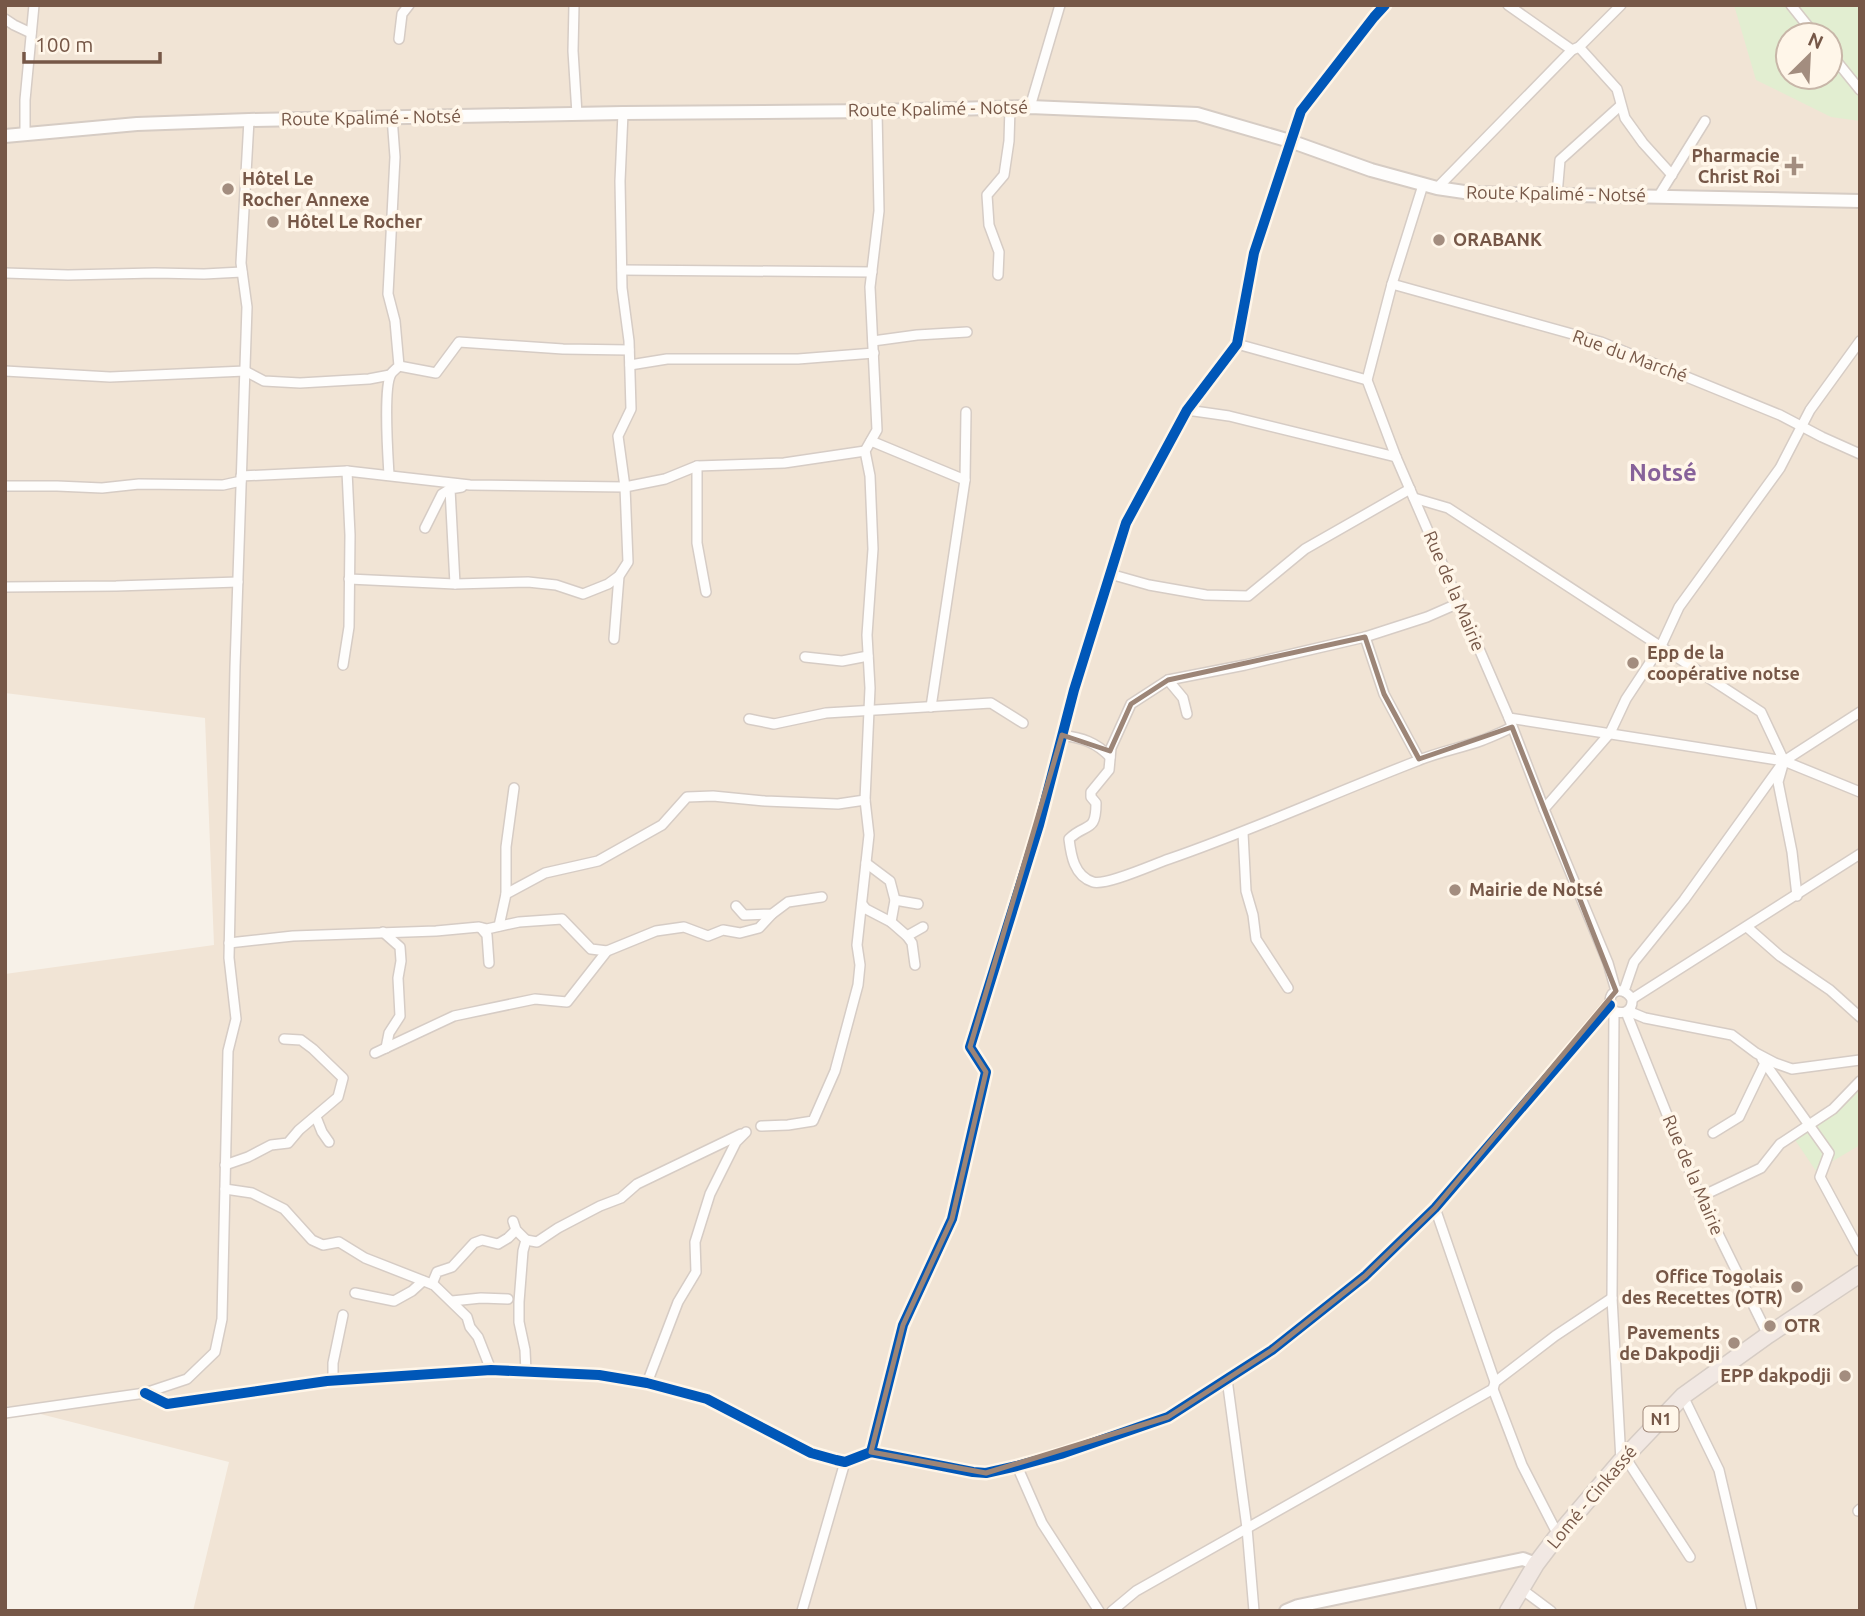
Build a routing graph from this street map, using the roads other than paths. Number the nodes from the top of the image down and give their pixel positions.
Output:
1 (34, 5) edge
2 (409, 5) edge
3 (574, 5) edge
4 (1060, 5) edge
5 (1385, 5) edge
6 (1508, 5) edge
7 (1621, 5) edge
8 (1791, 5) edge
9 (5, 19) edge
10 (1804, 21) edge
11 (31, 33) junction
12 (399, 39) dead end
13 (1575, 49) junction
14 (1844, 70) edge
15 (1860, 90) edge
16 (1620, 106) junction
17 (1010, 107) junction
18 (1030, 107) junction
19 (877, 111) junction
20 (623, 113) junction
21 (577, 114) junction
22 (392, 117) junction
23 (249, 120) junction
24 (1705, 121) dead end
25 (25, 133) junction
26 (5, 136) edge
27 (1290, 141) junction
28 (1672, 176) junction
29 (1423, 185) junction
30 (1437, 188) junction
31 (1557, 195) junction
32 (1658, 197) junction
33 (1860, 201) edge
34 (622, 270) junction
35 (243, 272) junction
36 (872, 272) junction
37 (5, 273) edge
38 (998, 275) dead end
39 (1392, 284) junction
40 (967, 332) dead end
41 (873, 341) junction
42 (1860, 341) edge
43 (1237, 344) junction
44 (629, 350) junction
45 (874, 353) junction
46 (630, 365) junction
47 (399, 366) junction
48 (5, 371) edge
49 (245, 371) junction
50 (390, 375) junction
51 (1367, 380) junction
52 (1187, 410) junction
53 (966, 412) dead end
54 (1802, 426) junction
55 (871, 441) junction
56 (865, 451) junction
57 (1860, 454) edge
58 (1396, 457) junction
59 (697, 466) junction
60 (347, 471) junction
61 (389, 475) junction
62 (241, 479) junction
63 (965, 480) junction
64 (470, 485) junction
65 (5, 486) edge
66 (625, 487) junction
67 (450, 489) junction
68 (1412, 493) junction
69 (425, 528) dead end
70 (1110, 574) junction
71 (619, 576) junction
72 (349, 579) junction
73 (238, 582) junction
74 (455, 584) junction
75 (5, 587) edge
76 (706, 592) dead end
77 (1459, 603) junction
78 (1365, 637) junction
79 (614, 639) dead end
80 (1661, 646) junction
81 (868, 656) junction
82 (805, 657) dead end
83 (343, 665) dead end
84 (1168, 680) junction
85 (931, 707) junction
86 (869, 711) junction
87 (1860, 712) edge
88 (1186, 715) dead end
89 (749, 719) dead end
90 (1023, 723) dead end
91 (1511, 723) junction
92 (1610, 733) junction
93 (1062, 735) junction
94 (1110, 757) junction
95 (1419, 760) junction
96 (1784, 761) junction
97 (514, 788) dead end
98 (1860, 792) edge
99 (864, 800) junction
100 (1544, 809) junction
101 (1243, 832) junction
102 (1860, 854) edge
103 (866, 863) junction
104 (506, 894) junction
105 (1797, 896) junction
106 (822, 897) dead end
107 (895, 900) junction
108 (862, 904) junction
109 (918, 904) dead end
110 (736, 906) dead end
111 (772, 914) junction
112 (891, 922) junction
113 (499, 926) junction
114 (479, 927) junction
115 (1747, 927) junction
116 (923, 928) dead end
117 (383, 932) junction
118 (907, 936) junction
119 (229, 943) junction
120 (607, 951) junction
121 (489, 963) dead end
122 (915, 965) dead end
123 (1288, 988) dead end
124 (1620, 991) junction
125 (1632, 999) junction
126 (1612, 1008) junction
127 (1627, 1012) junction
128 (1860, 1017) edge
129 (284, 1039) dead end
130 (386, 1048) junction
131 (375, 1053) dead end
132 (1756, 1053) junction
133 (1860, 1060) edge
134 (1765, 1063) junction
135 (1860, 1081) edge
136 (316, 1117) junction
137 (1808, 1125) junction
138 (761, 1126) dead end
139 (1713, 1133) dead end
140 (329, 1142) dead end
141 (225, 1165) junction
142 (225, 1189) junction
143 (1700, 1197) junction
144 (1435, 1209) junction
145 (526, 1240) junction
146 (1860, 1251) edge
147 (403, 1274) junction
148 (1860, 1274) edge
149 (428, 1283) junction
150 (355, 1293) dead end
151 (407, 1294) junction
152 (1612, 1298) junction
153 (508, 1299) dead end
154 (452, 1301) junction
155 (343, 1315) dead end
156 (1768, 1335) junction
157 (491, 1370) junction
158 (526, 1372) junction
159 (1227, 1379) junction
160 (333, 1381) junction
161 (647, 1383) junction
162 (1494, 1386) junction
163 (145, 1393) junction
164 (1683, 1396) junction
165 (5, 1413) edge
166 (871, 1452) junction
167 (1623, 1459) junction
168 (845, 1462) junction
169 (1017, 1466) junction
170 (1247, 1528) junction
171 (1558, 1535) junction
172 (1690, 1557) dead end
173 (1536, 1564) junction
174 (1520, 1588) junction
175 (802, 1611) edge
176 (1099, 1611) edge
177 (1112, 1611) edge
178 (1254, 1611) edge
179 (1286, 1611) edge
180 (1508, 1611) edge
181 (1551, 1611) edge
182 (1752, 1611) edge

1 - 11 street
2 - 12 street
3 - 21 street
4 - 18 street
5 - 27 street
6 - 13 street
7 - 13 street
8 - 10 street
9 - 11 street
11 - 25 street
13 - 16 street
13 - 30 street
14 - 15 street
16 - 28 street
16 - 31 street
17 - 18 main road, Route Kpalimé - Notsé
17 - 19 main road, Route Kpalimé - Notsé
17 - 38 street
18 - 27 main road, Route Kpalimé - Notsé
19 - 20 main road, Route Kpalimé - Notsé
19 - 36 street
20 - 21 main road, Route Kpalimé - Notsé
20 - 34 street
21 - 22 main road, Route Kpalimé - Notsé
22 - 23 main road, Route Kpalimé - Notsé
22 - 47 street
23 - 25 main road, Route Kpalimé - Notsé
23 - 35 street
24 - 28 street
25 - 26 main road, Route Kpalimé - Notsé
27 - 29 main road, Route Kpalimé - Notsé
27 - 43 street
28 - 32 street
29 - 30 main road, Route Kpalimé - Notsé
29 - 39 street
30 - 31 main road, Route Kpalimé - Notsé
31 - 32 main road, Route Kpalimé - Notsé
32 - 33 main road, Route Kpalimé - Notsé
34 - 36 street
34 - 44 street
35 - 37 street
35 - 49 street
36 - 41 street
39 - 51 street
39 - 54 street, Rue du Marché
40 - 41 street
41 - 45 street
42 - 54 street
43 - 51 street
43 - 52 street
44 - 46 street
44 - 47 street
45 - 46 street
45 - 55 street
46 - 66 street
47 - 50 street
48 - 49 street
49 - 50 street
49 - 62 street
50 - 61 street
51 - 58 street, Rue de la Mairie
52 - 58 street
52 - 70 street
53 - 63 street
54 - 57 street, Rue du Marché
54 - 80 street
55 - 56 street
55 - 63 street
56 - 59 street
56 - 81 street
58 - 68 street, Rue de la Mairie
59 - 66 street
59 - 76 street
60 - 61 street
60 - 62 street
60 - 72 street
61 - 64 street
62 - 65 street
62 - 73 street
63 - 85 street
64 - 66 street
64 - 67 street
66 - 71 street
67 - 69 street
67 - 74 street
68 - 70 street
68 - 77 street, Rue de la Mairie
68 - 80 street
70 - 93 street
71 - 74 street
71 - 79 street
72 - 74 street
72 - 83 street
73 - 75 street
73 - 119 street
77 - 78 street
77 - 91 street, Rue de la Mairie
78 - 84 street
78 - 95 street
80 - 92 street
80 - 96 street
81 - 82 street
81 - 86 street
84 - 88 street
84 - 94 street
85 - 86 street
85 - 90 street
86 - 89 street
86 - 99 street
87 - 96 street
91 - 92 street
91 - 95 street
91 - 100 street, Rue de la Mairie
92 - 96 street
92 - 100 street
93 - 94 street
93 - 166 street
94 - 101 street
95 - 101 street
96 - 98 street
96 - 105 street
96 - 124 street
97 - 104 street
99 - 103 street
99 - 104 street
100 - 124 street, Rue de la Mairie
101 - 123 street
102 - 105 street
103 - 107 street
103 - 108 street
104 - 113 street
105 - 115 street
106 - 111 street
107 - 109 street
107 - 112 street
108 - 112 street
108 - 138 street
110 - 111 street
111 - 120 street
112 - 118 street
113 - 114 street
113 - 120 street
114 - 117 street
114 - 121 street
115 - 125 street
115 - 128 street
116 - 118 street
117 - 119 street
117 - 130 street
118 - 122 street
119 - 141 street
120 - 130 street
124 - 125 street
124 - 126 street
125 - 127 street
126 - 127 street
126 - 144 street
126 - 152 street
127 - 132 street
127 - 143 street, Rue de la Mairie
129 - 136 street
130 - 131 street
132 - 133 street
132 - 134 street
134 - 137 street
134 - 139 street
135 - 137 street
136 - 140 street
136 - 141 street
137 - 143 street
137 - 146 street
141 - 142 street
142 - 147 street
142 - 163 street
143 - 156 street, Rue de la Mairie
144 - 159 street
144 - 162 street
145 - 149 street
145 - 158 street
145 - 161 street
147 - 149 street
147 - 151 street
148 - 156 highway, Lomé - Cinkassé / N1
149 - 151 street
149 - 154 street
150 - 151 street
152 - 162 street
152 - 167 street
153 - 154 street
154 - 157 street
155 - 160 street
156 - 164 highway, Lomé - Cinkassé / N1
157 - 158 street
157 - 160 street
158 - 161 street
159 - 169 street
159 - 170 street
160 - 163 street
161 - 168 street
162 - 170 street
162 - 171 street
163 - 165 street
164 - 167 highway, Lomé - Cinkassé / N1
164 - 182 street
166 - 168 street
166 - 169 street
167 - 171 highway, Lomé - Cinkassé / N1
167 - 172 street
168 - 175 street
169 - 176 street
170 - 177 street
170 - 178 street
171 - 173 highway, Lomé - Cinkassé / N1
173 - 174 highway, Lomé - Cinkassé / N1
173 - 179 main road
174 - 180 highway, Lomé - Cinkassé / N1
174 - 181 street

